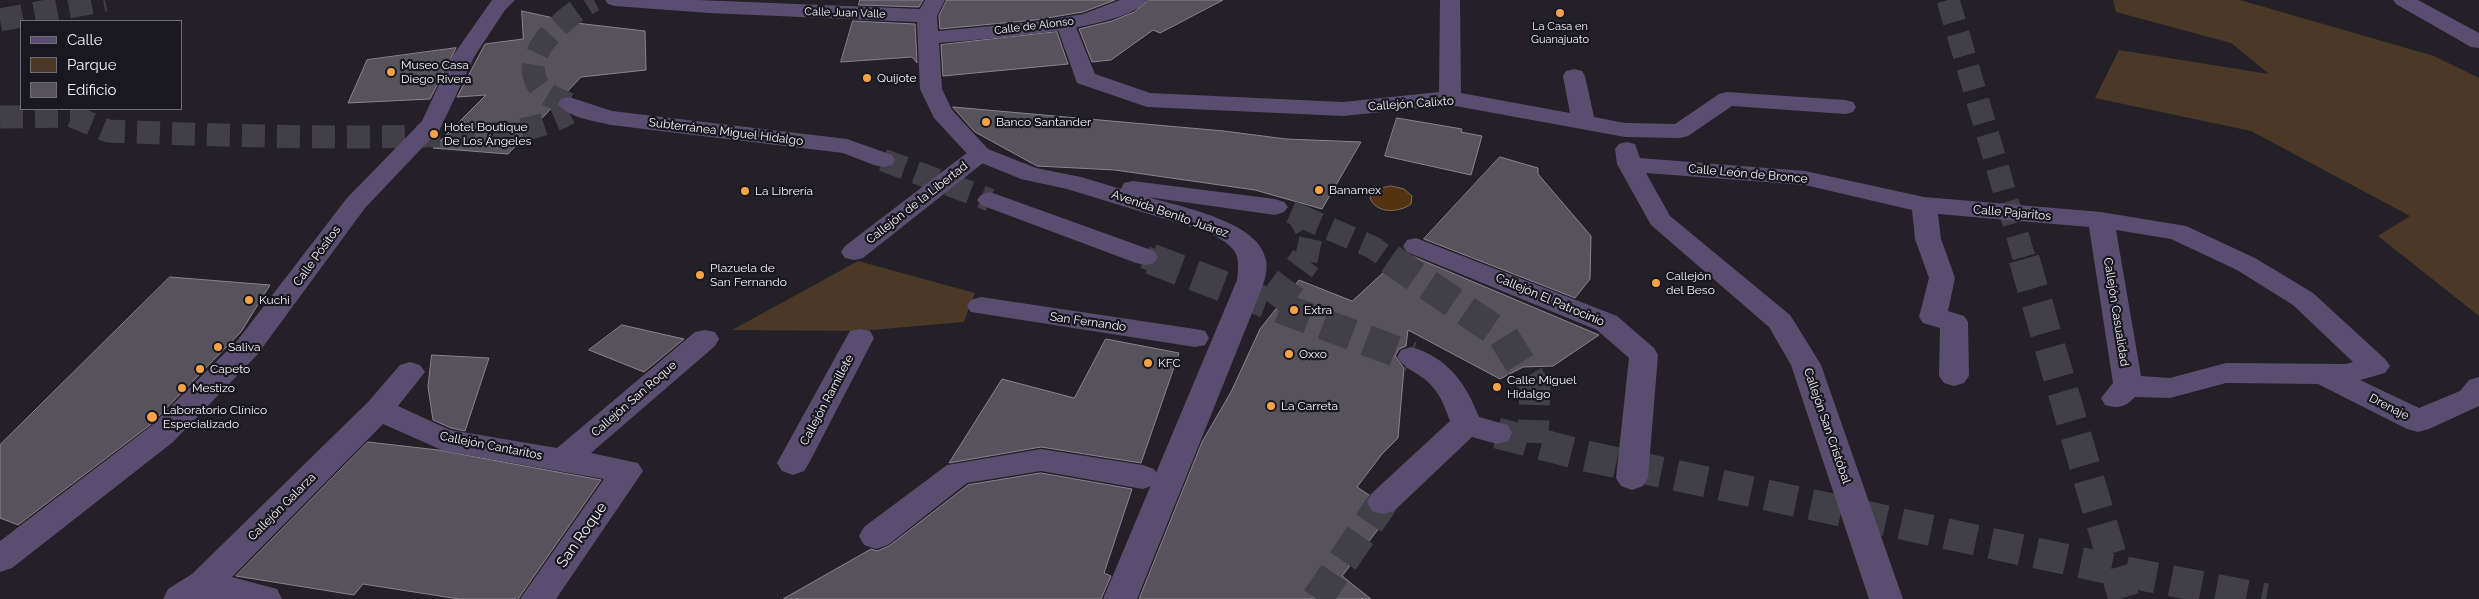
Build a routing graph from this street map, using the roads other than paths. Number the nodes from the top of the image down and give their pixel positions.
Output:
1 (505, 0) edge
2 (615, 0) edge
3 (1137, 0) edge
4 (1450, 0) edge
5 (2403, 0) edge
6 (930, 18) edge
7 (1066, 24) junction
8 (2479, 42) edge
9 (1574, 76) dead end
10 (1450, 98) junction
11 (1845, 107) dead end
12 (571, 108) tunnel mouth
13 (1584, 124) junction
14 (1625, 130) junction
15 (980, 154) junction
16 (883, 160) tunnel mouth
17 (1629, 164) junction
18 (1072, 182) junction
19 (990, 200) tunnel mouth
20 (1924, 205) junction
21 (1275, 207) tunnel mouth
22 (2101, 220) junction
23 (1416, 246) tunnel mouth
24 (854, 252) dead end
25 (1145, 257) tunnel mouth
26 (981, 306) dead end
27 (860, 338) dead end
28 (1195, 338) dead end
29 (705, 339) dead end
30 (1411, 356) tunnel mouth
31 (410, 372) dead end
32 (2323, 374) junction
33 (1954, 376) dead end
34 (2479, 386) edge
35 (379, 410) junction
36 (1466, 424) junction
37 (1497, 433) tunnel mouth
38 (563, 460) junction
39 (793, 463) dead end
40 (627, 471) joint
41 (1144, 477) dead end
42 (1632, 478) dead end
43 (1383, 502) tunnel mouth
44 (876, 536) dead end
45 (0, 559) edge
46 (192, 592) edge
47 (265, 599) edge
48 (537, 599) edge
49 (1120, 599) edge
50 (1886, 599) edge

1 - 45 street, Calle Pósitos
2 - 6 street, Calle Juan Valle
3 - 7 street, Calle de Alonso
4 - 10 street
5 - 8 street
6 - 7 street, Calle de Alonso
6 - 15 street, Avenida Benito Juárez
7 - 10 street, Callejón Calixto
9 - 13 street
10 - 13 street, Callejón Calixto
11 - 14 street, Callejón Calixto
12 - 16 street, Subterránea Miguel Hidalgo
13 - 14 street, Callejón Calixto
14 - 17 street
15 - 18 street, Avenida Benito Juárez
15 - 24 street, Callejón de la Libertad
17 - 20 street, Calle León de Bronce
17 - 50 street, Callejón San Cristóbal
18 - 21 street
18 - 49 street, Avenida Benito Juárez
19 - 25 street
20 - 22 street, Calle Pajaritos
20 - 33 street
22 - 32 street, Callejón Casualidad
22 - 32 street, Calle Pajaritos
23 - 42 street, Callejón El Patrocinio
26 - 28 street, San Fernando
27 - 39 street, Callejón Ramillete
29 - 38 street, Callejón San Roque
30 - 36 street
31 - 35 street
32 - 34 street, Drenaje
35 - 38 street, Callejón Cantaritos
35 - 46 street, Callejón Galarza
36 - 37 street
36 - 43 street
38 - 40 street, Callejón Cantaritos
40 - 48 street, San Roque
41 - 44 street
46 - 47 street

